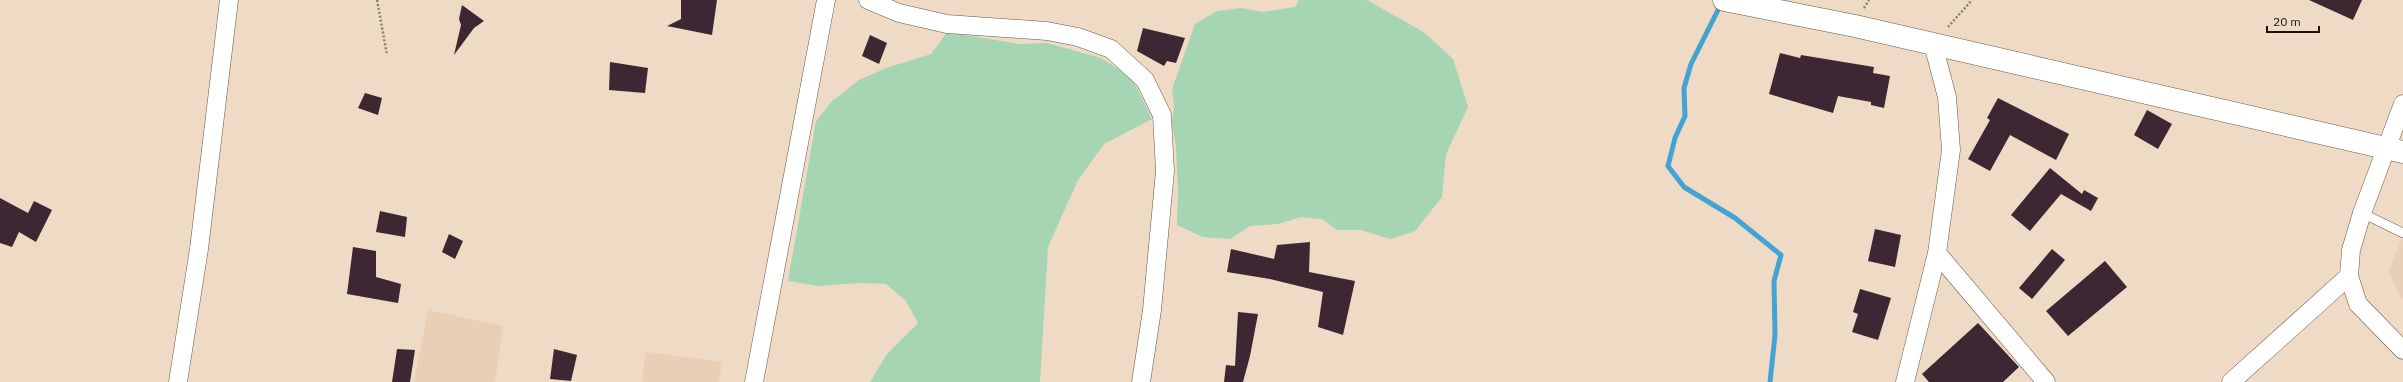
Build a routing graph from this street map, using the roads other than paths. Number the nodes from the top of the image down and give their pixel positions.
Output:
1 (229, 0) edge
2 (826, 0) edge
3 (868, 0) edge
4 (1733, 2) edge
5 (1933, 44) junction
6 (2403, 104) edge
7 (2394, 150) edge
8 (2362, 213) junction
9 (2403, 233) edge
10 (1937, 254) junction
11 (2348, 276) junction
12 (2403, 350) edge
13 (178, 382) edge
14 (754, 382) edge
15 (1142, 382) edge
16 (1906, 382) edge
17 (2046, 382) edge
18 (2231, 382) edge

1 - 13 street
2 - 14 street
3 - 15 street
4 - 5 main road
5 - 7 main road
5 - 10 street
6 - 7 street
7 - 8 street
8 - 9 lane
8 - 11 street
10 - 16 street
10 - 17 street
11 - 12 street
11 - 18 street

